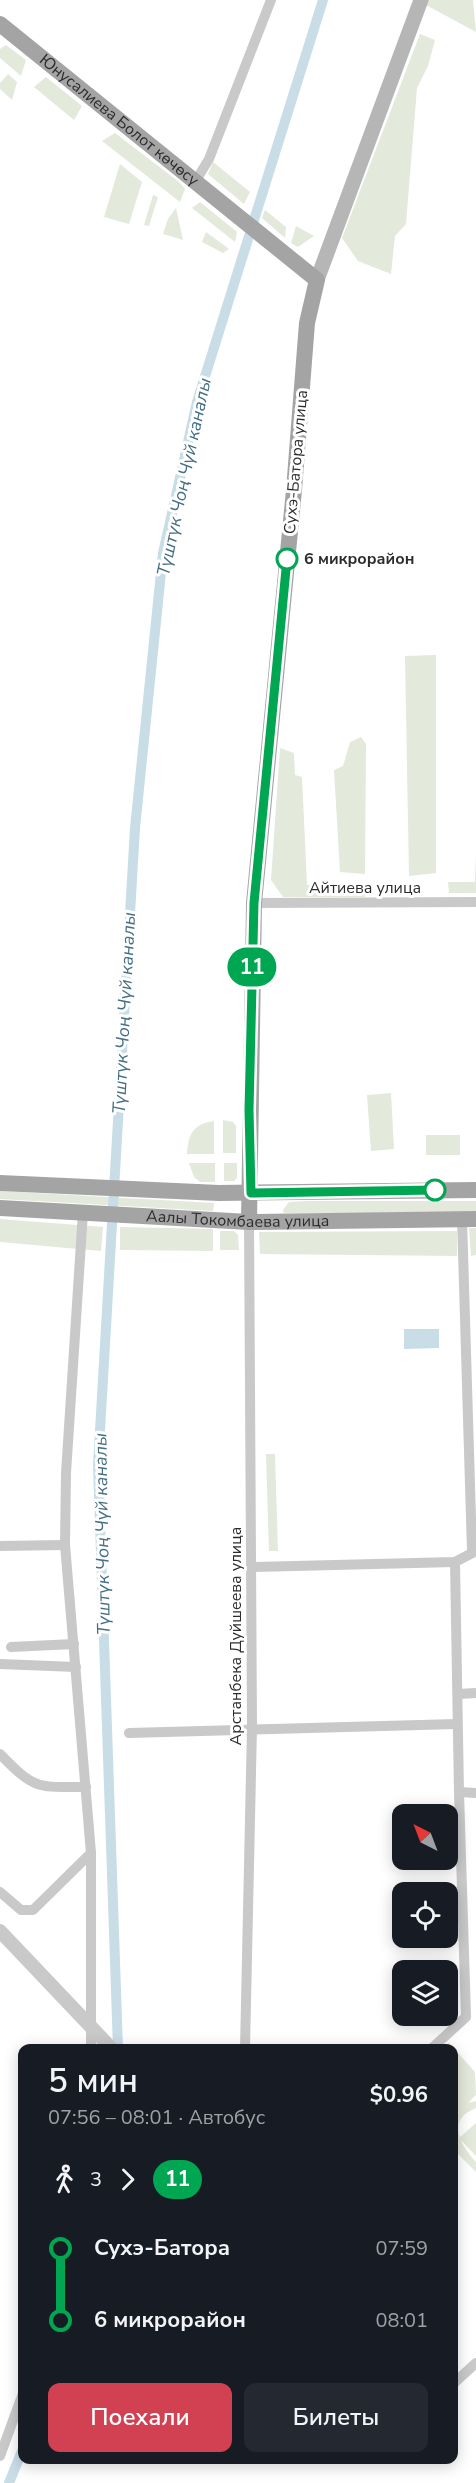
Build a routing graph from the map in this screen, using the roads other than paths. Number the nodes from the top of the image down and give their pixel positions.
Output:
1 (271, 0) edge
2 (421, 0) edge
3 (0, 24) edge
4 (195, 182) junction
5 (317, 280) junction
6 (476, 902) edge
7 (254, 903) junction
8 (0, 1183) edge
9 (476, 1190) edge
10 (251, 1193) junction
11 (0, 1208) edge
12 (88, 1212) junction
13 (469, 1219) edge
14 (249, 1222) junction
15 (65, 1545) junction
16 (0, 1546) edge
17 (474, 1551) edge
18 (455, 1562) junction
19 (250, 1567) junction
20 (74, 1644) junction
21 (10, 1647) dead end
22 (0, 1664) edge
23 (76, 1667) junction
24 (476, 1693) edge
25 (458, 1694) junction
26 (458, 1724) junction
27 (252, 1727) junction
28 (129, 1733) dead end
29 (0, 1754) edge
30 (86, 1787) junction
31 (459, 1792) junction
32 (476, 1792) edge
33 (91, 1853) junction
34 (0, 1892) edge
35 (0, 1931) edge
36 (92, 2028) junction
37 (91, 2044) edge
38 (107, 2044) edge
39 (245, 2044) edge
40 (436, 2044) edge
41 (476, 2363) edge
42 (458, 2379) edge
43 (18, 2407) edge
44 (0, 2456) edge

1 - 4 street
2 - 5 main road, Сухэ-Батора улица
3 - 4 main road, Юнусалиева Болот көчөсү
4 - 5 main road, Юнусалиева Болот көчөсү
5 - 7 main road, Сухэ-Батора улица
6 - 7 street, Айтиева улица
7 - 10 main road, Сухэ-Батора улица
8 - 10 main road, Аалы Токомбаева улица
9 - 10 main road, Аалы Токомбаева улица
10 - 14 main road, Сухэ-Батора улица
11 - 12 main road, Аалы Токомбаева улица
12 - 14 main road, Аалы Токомбаева улица
12 - 15 street
13 - 14 main road, Аалы Токомбаева улица
13 - 17 street
14 - 19 street, Арстанбека Дуйшеева улица
15 - 16 street
15 - 20 street
17 - 18 street
18 - 19 street
18 - 25 street
19 - 27 street, Арстанбека Дуйшеева улица
20 - 21 street
20 - 23 street
22 - 23 street
23 - 30 street
24 - 25 street
25 - 26 street
26 - 27 street
26 - 31 street
27 - 28 street
27 - 39 street, Арстанбека Дуйшеева улица
29 - 30 street
30 - 33 street
31 - 32 street
31 - 40 street
33 - 34 street
33 - 36 street
35 - 36 street
36 - 37 street
36 - 38 street
41 - 42 street
43 - 44 street

